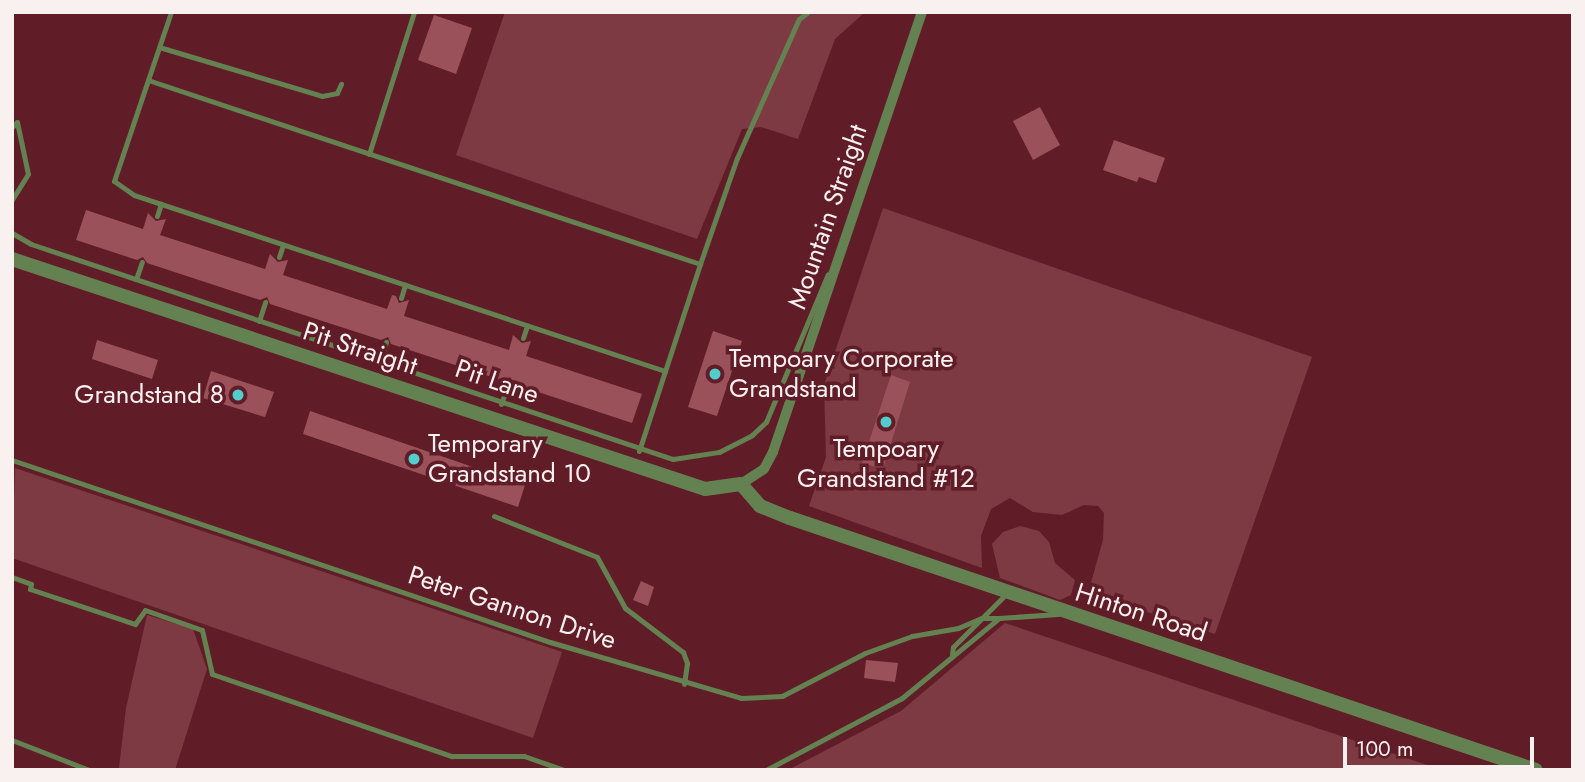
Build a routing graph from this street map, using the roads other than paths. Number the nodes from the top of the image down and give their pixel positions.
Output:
1 (171, 12) edge
2 (414, 12) edge
3 (808, 12) edge
4 (922, 12) edge
5 (159, 47) junction
6 (148, 80) junction
7 (341, 84) dead end
8 (12, 127) edge
9 (369, 154) junction
10 (12, 200) edge
11 (161, 204) junction
12 (157, 216) dead end
13 (848, 227) junction
14 (12, 233) edge
15 (283, 245) junction
16 (279, 257) dead end
17 (12, 259) edge
18 (142, 262) dead end
19 (700, 264) junction
20 (136, 279) junction
21 (405, 285) junction
22 (401, 298) dead end
23 (265, 302) dead end
24 (259, 321) junction
25 (527, 326) junction
26 (523, 338) dead end
27 (386, 342) dead end
28 (380, 363) junction
29 (665, 371) junction
30 (509, 382) dead end
31 (501, 404) junction
32 (639, 451) junction
33 (12, 460) edge
34 (741, 484) junction
35 (494, 516) dead end
36 (12, 578) edge
37 (1006, 594) junction
38 (1069, 615) junction
39 (982, 618) junction
40 (999, 618) junction
41 (952, 654) junction
42 (684, 684) junction
43 (12, 740) edge
44 (89, 770) edge
45 (564, 770) edge
46 (766, 770) edge
47 (1536, 770) edge

1 - 5 lane
2 - 9 lane
3 - 19 lane
4 - 13 street, Mountain Straight
5 - 6 lane
5 - 7 lane
6 - 9 lane
6 - 11 lane
8 - 10 lane
9 - 19 lane
11 - 12 lane
11 - 15 lane
13 - 32 lane, Pit Lane
13 - 34 street, Mountain Straight
14 - 20 lane, Pit Lane
15 - 16 lane
15 - 21 lane
17 - 34 street, Pit Straight
18 - 20 lane
19 - 29 lane
20 - 24 lane, Pit Lane
21 - 22 lane
21 - 25 lane
23 - 24 lane
24 - 28 lane, Pit Lane
25 - 26 lane
25 - 29 lane
27 - 28 lane
28 - 31 lane, Pit Lane
29 - 32 lane
30 - 31 lane
31 - 32 lane, Pit Lane
33 - 42 lane, Peter Gannon Drive
34 - 37 street, Hinton Road
35 - 42 lane
36 - 45 lane
37 - 38 street, Hinton Road
37 - 39 lane
38 - 40 lane, Peter Gannon Drive
38 - 47 street, Hinton Road
39 - 40 lane, Peter Gannon Drive
39 - 41 lane
39 - 42 lane, Peter Gannon Drive
40 - 41 lane
41 - 46 lane
43 - 44 lane

